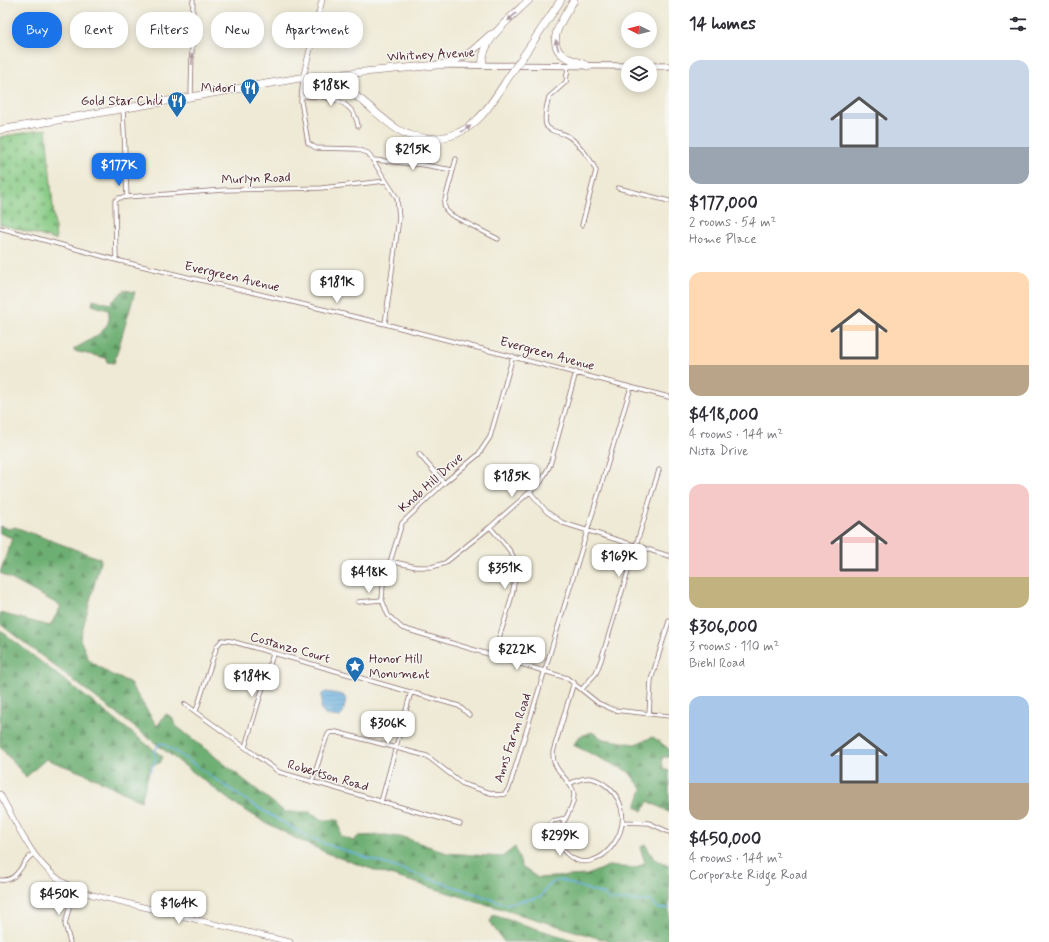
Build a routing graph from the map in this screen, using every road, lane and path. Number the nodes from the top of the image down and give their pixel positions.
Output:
1 (193, 0) edge
2 (322, 0) edge
3 (529, 0) edge
4 (562, 0) edge
5 (574, 0) edge
6 (495, 33) junction
7 (443, 65) junction
8 (483, 65) junction
9 (568, 66) junction
10 (587, 66) junction
11 (621, 66) edge
12 (657, 66) edge
13 (669, 66) edge
14 (322, 76) junction
15 (303, 78) junction
16 (301, 97) junction
17 (191, 98) junction
18 (122, 109) junction
19 (358, 126) dead end
20 (0, 130) edge
21 (456, 159) dead end
22 (374, 160) junction
23 (453, 170) junction
24 (386, 181) junction
25 (618, 188) dead end
26 (127, 197) junction
27 (669, 201) edge
28 (582, 225) dead end
29 (0, 228) edge
30 (498, 239) dead end
31 (116, 260) junction
32 (385, 324) junction
33 (513, 356) junction
34 (576, 372) junction
35 (631, 387) junction
36 (669, 397) edge
37 (419, 454) dead end
38 (660, 470) dead end
39 (444, 483) junction
40 (530, 492) junction
41 (490, 527) junction
42 (588, 532) junction
43 (637, 546) junction
44 (669, 556) edge
45 (390, 561) junction
46 (382, 600) junction
47 (358, 602) dead end
48 (669, 621) edge
49 (273, 654) junction
50 (493, 655) junction
51 (546, 671) junction
52 (574, 682) junction
53 (582, 689) junction
54 (411, 692) junction
55 (184, 704) dead end
56 (196, 711) junction
57 (649, 714) junction
58 (469, 715) dead end
59 (669, 716) edge
60 (245, 747) junction
61 (396, 747) junction
62 (312, 782) junction
63 (569, 784) junction
64 (0, 794) edge
65 (381, 802) junction
66 (566, 818) junction
67 (623, 822) junction
68 (460, 824) dead end
69 (669, 832) edge
70 (559, 836) junction
71 (34, 854) junction
72 (0, 880) edge
73 (74, 889) junction
74 (70, 942) edge
75 (290, 942) edge

17 -> 1 street
2 - 15 main road
3 -> 6 highway
14 -> 4 highway, bridge
10 -> 5 highway
6 - 7 highway
6 - 8 highway
7 - 8 main road, Whitney Avenue
7 - 14 highway, Whitney Avenue
8 - 9 main road, Whitney Avenue
9 - 10 main road, Whitney Avenue
9 - 28 street
10 - 11 main road, Whitney Avenue
12 - 13 main road
14 - 15 highway, Whitney Avenue
15 - 16 street
15 - 17 highway, Whitney Avenue
16 - 19 street
16 - 22 street
17 - 18 highway, Whitney Avenue
18 - 20 highway, Whitney Avenue
18 - 26 street
21 - 23 street
22 - 23 street
22 - 24 street
23 - 30 street
24 - 26 street, Murlyn Road
24 - 32 street
25 - 27 street
26 - 31 street
29 - 31 street, Evergreen Avenue
31 - 32 street, Evergreen Avenue
32 - 33 street, Evergreen Avenue
33 - 34 street, Evergreen Avenue
33 - 39 street, Knob Hill Drive
34 - 35 street, Evergreen Avenue
34 - 40 street
35 - 36 street, Evergreen Avenue
35 - 42 street, Anns Farm Road
37 - 39 street
38 - 43 street
39 - 45 street, Knob Hill Drive
40 - 41 street
40 - 42 street
41 - 45 street
41 - 50 street
42 - 43 street
42 - 51 street, Anns Farm Road
43 - 44 street
43 - 53 street
45 - 46 street, Knob Hill Drive
46 - 47 street
46 - 50 street
48 - 57 street
49 - 54 street, Costanzo Court
49 - 56 street, Costanzo Court
49 - 60 street
50 - 51 street
51 - 52 street
51 - 61 street, Anns Farm Road
52 - 53 street
52 - 63 street
53 - 57 street
54 - 58 street, Costanzo Court
54 - 61 street
55 - 56 street, Robertson Road
56 - 60 street, Robertson Road
57 - 59 street
60 - 62 street, Robertson Road
61 - 62 street
61 - 65 street
62 - 65 street, Robertson Road
63 - 66 street
63 - 67 street
64 - 71 main road
65 - 68 street, Robertson Road
66 - 70 street
66 - 70 street
67 - 69 street
67 - 70 street
71 - 72 street
71 - 73 main road
73 - 74 street
73 - 75 main road

